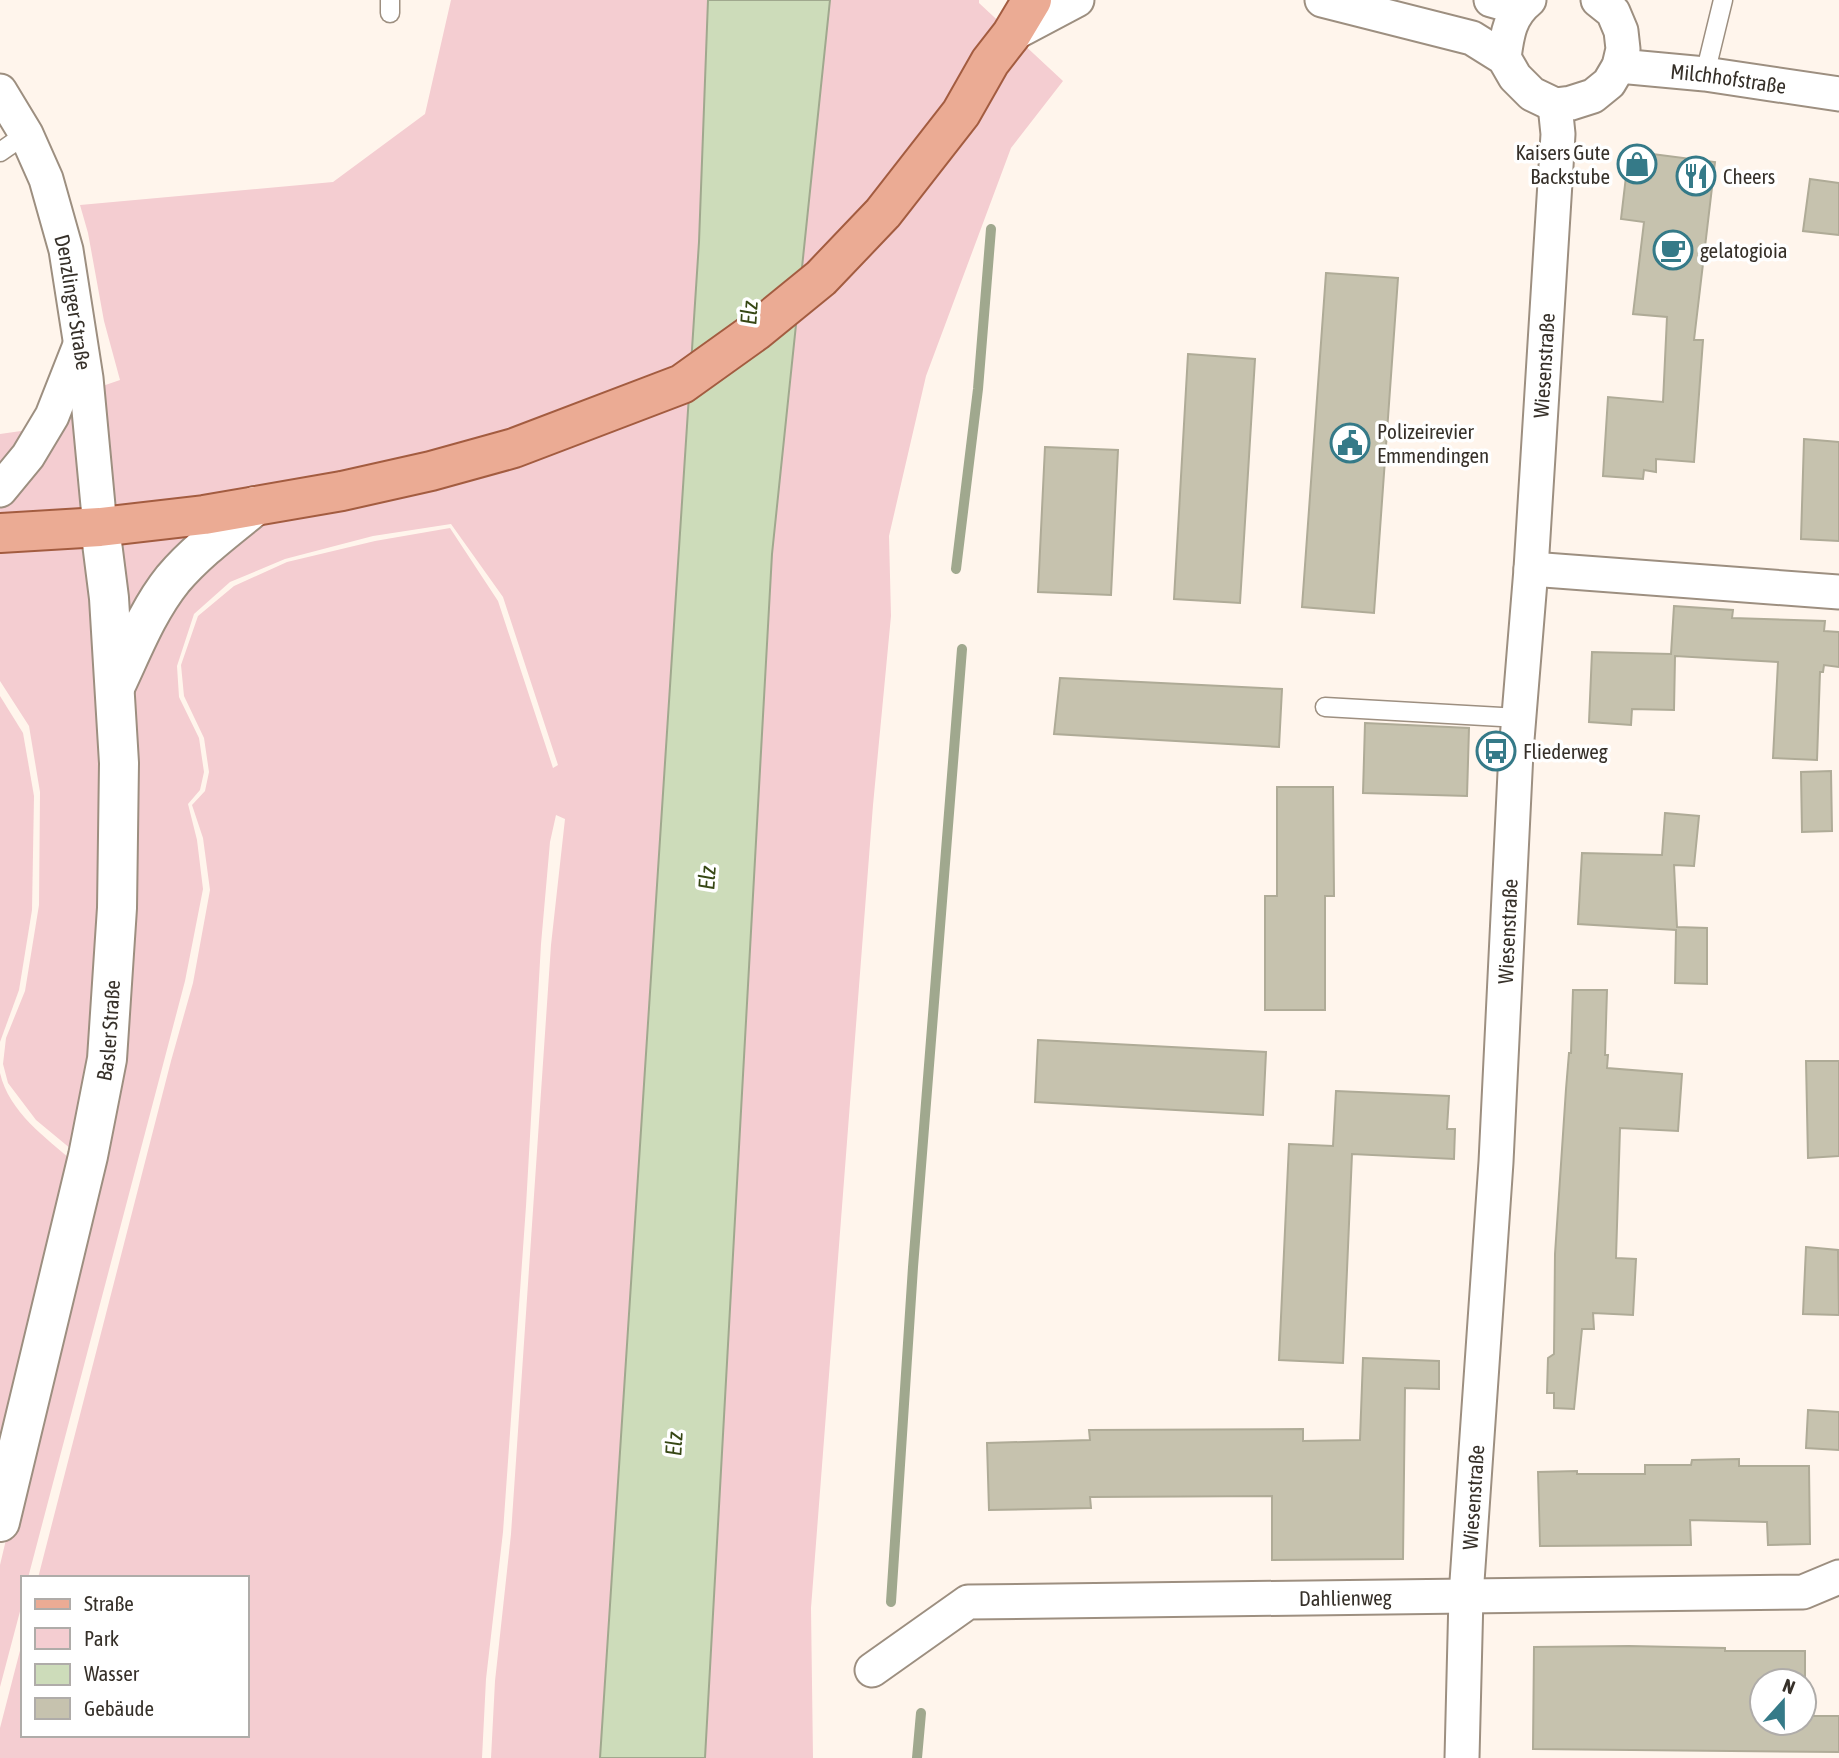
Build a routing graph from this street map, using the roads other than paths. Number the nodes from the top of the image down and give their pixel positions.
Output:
1 (1032, 0) edge
2 (1077, 0) edge
3 (1322, 0) edge
4 (1598, 0) edge
5 (1723, 0) edge
6 (1513, 3) edge
7 (1002, 32) edge
8 (1504, 58) junction
9 (1619, 66) junction
10 (1705, 74) junction
11 (0, 90) edge
12 (1839, 94) edge
13 (1555, 104) junction
14 (13, 143) edge
15 (80, 345) junction
16 (0, 490) edge
17 (254, 506) junction
18 (100, 527) junction
19 (0, 533) edge
20 (1531, 569) junction
21 (1839, 592) edge
22 (114, 690) junction
23 (1325, 707) dead end
24 (1519, 718) junction
25 (0, 1522) edge
26 (1839, 1577) edge
27 (1465, 1596) junction
28 (872, 1670) dead end
29 (1462, 1758) edge

1 - 7 main road
2 - 7 street
3 - 8 street
4 - 9 street
5 - 10 lane
6 - 8 street
7 - 17 main road
8 - 13 street
9 - 10 street, Milchhofstraße
9 - 13 street
10 - 12 street, Milchhofstraße
11 - 14 street, Denzlinger Straße
13 - 20 street, Wiesenstraße
14 - 15 street, Denzlinger Straße
15 - 16 street
15 - 18 street, Denzlinger Straße
17 - 18 main road
17 - 22 street
18 - 19 main road
18 - 22 street, Basler Straße
20 - 21 street
20 - 24 street, Wiesenstraße
22 - 25 street, Basler Straße
23 - 24 lane
24 - 27 street, Wiesenstraße
26 - 27 street, Dahlienweg
27 - 28 street, Dahlienweg
27 - 29 street, Wiesenstraße

